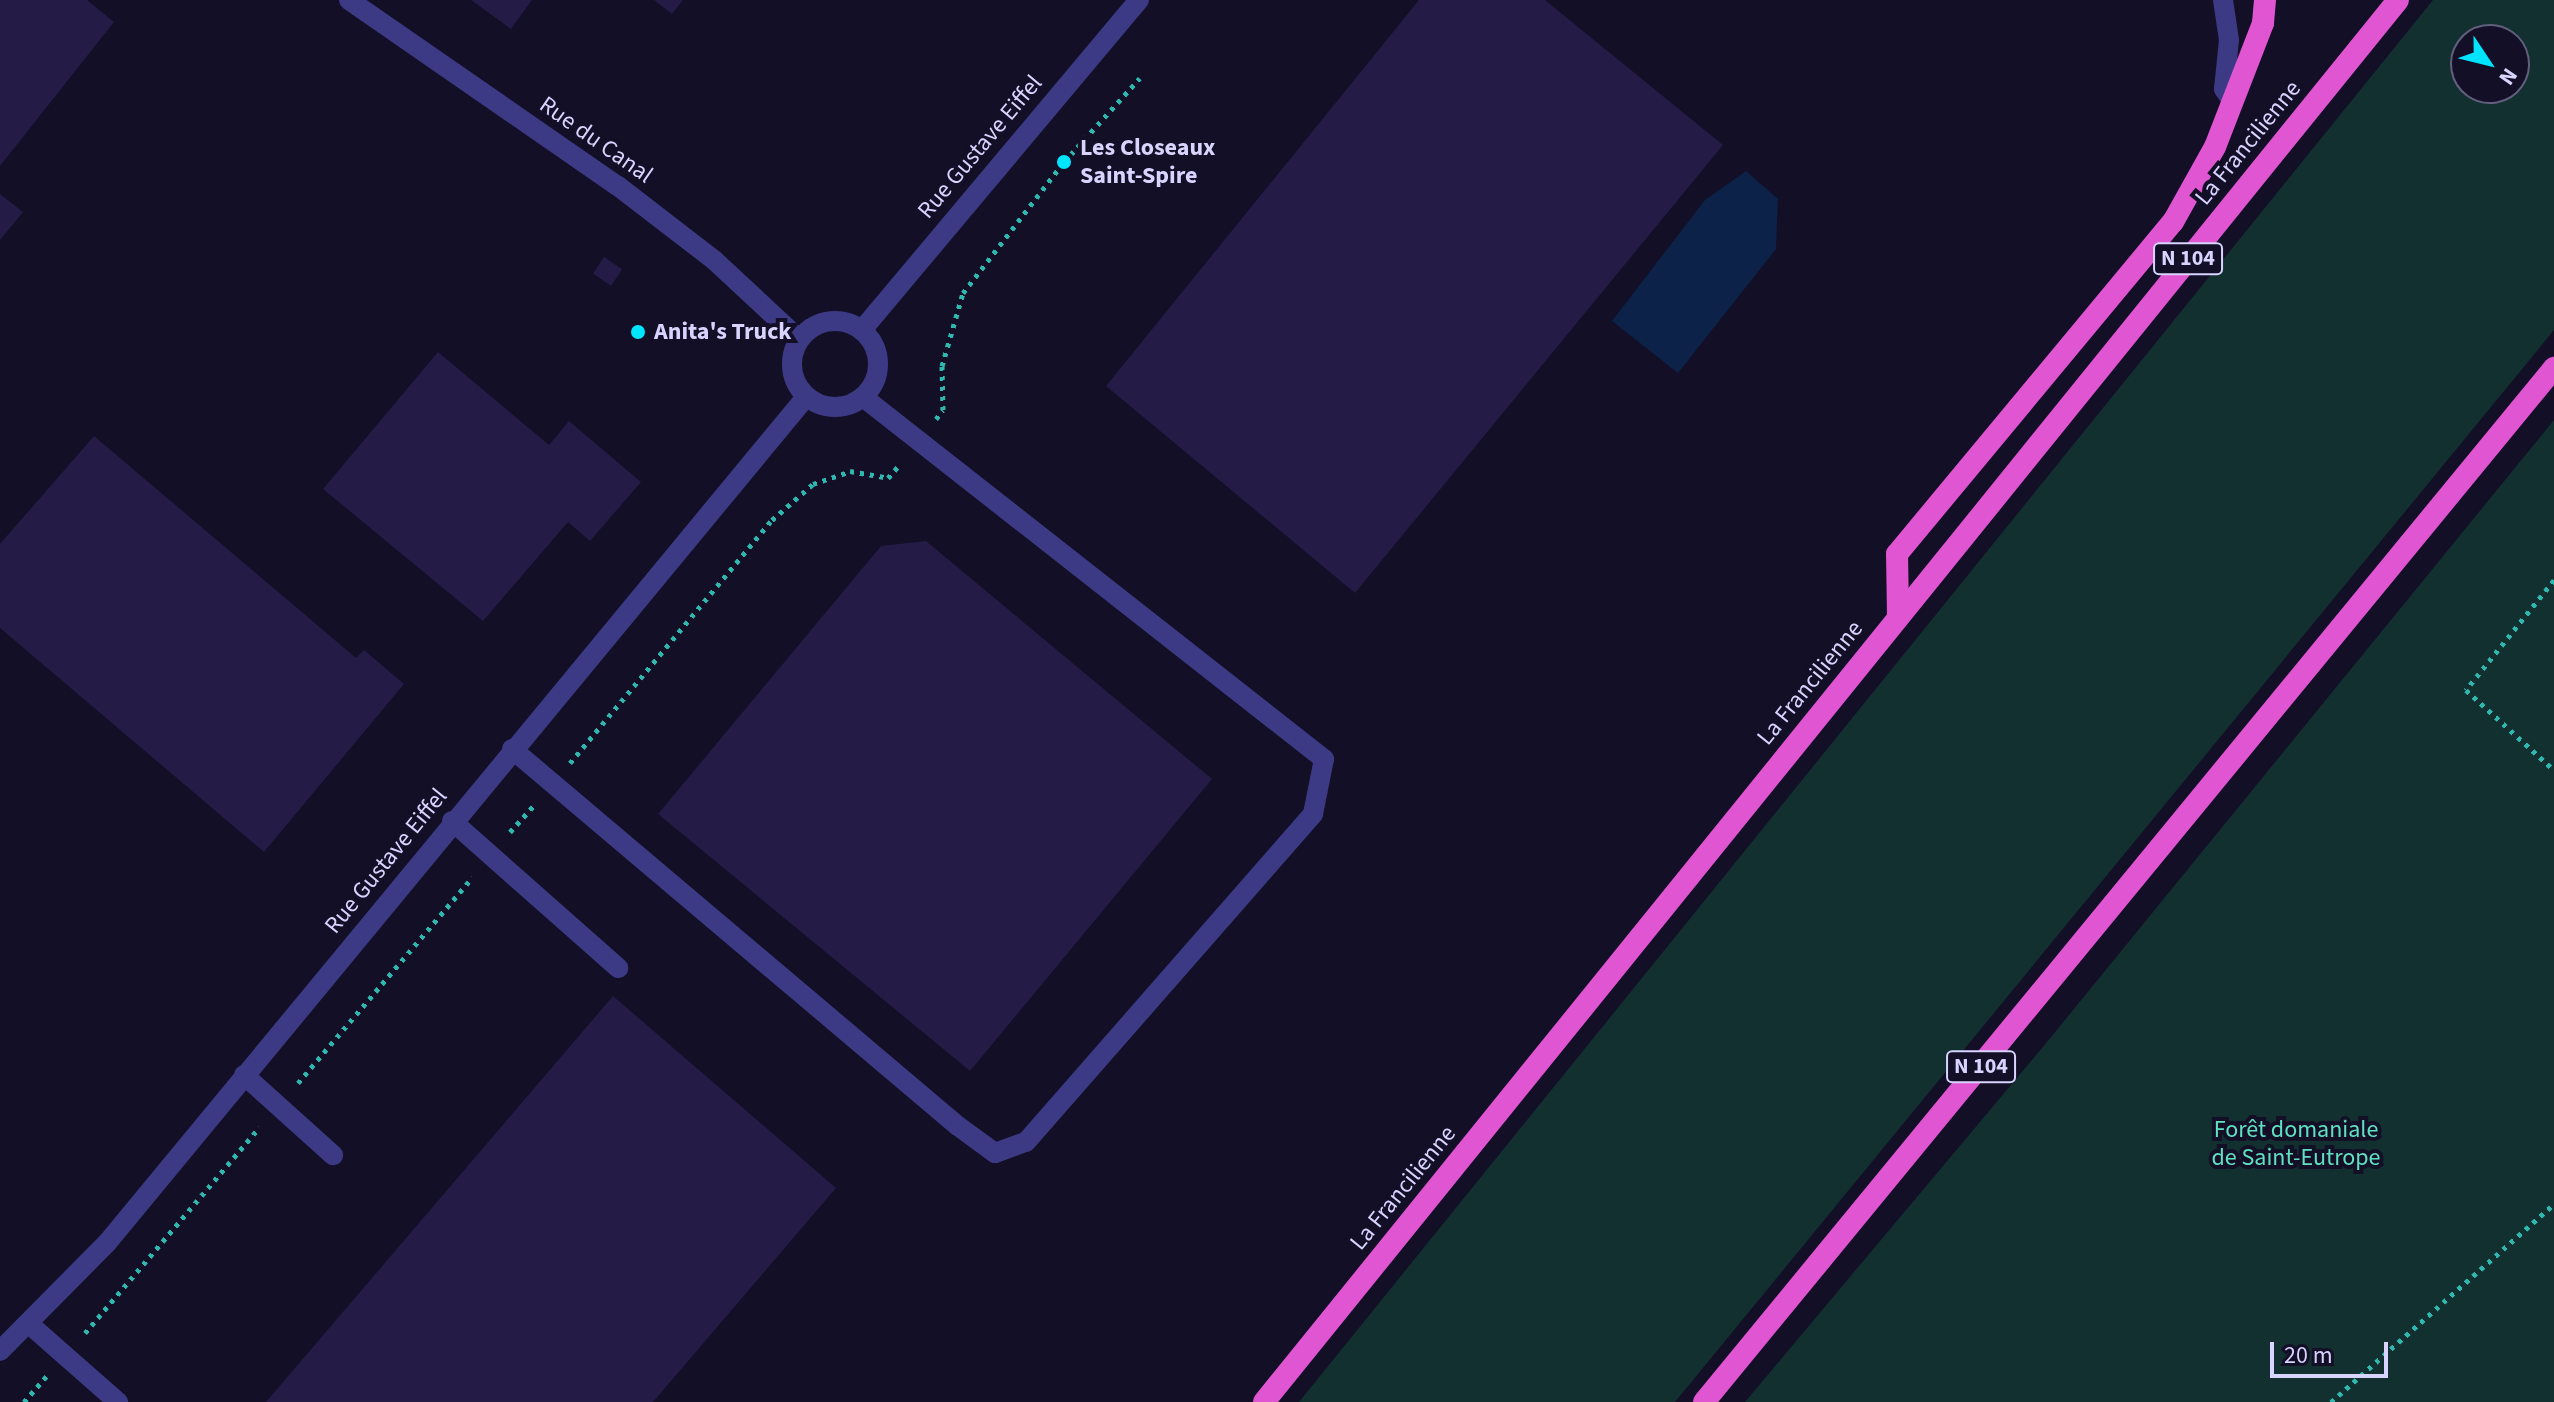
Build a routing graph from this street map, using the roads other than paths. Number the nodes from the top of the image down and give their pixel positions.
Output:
1 (349, 0) edge
2 (1139, 0) edge
3 (2223, 0) edge
4 (2265, 0) edge
5 (2398, 0) edge
6 (2231, 99) junction
7 (862, 330) junction
8 (799, 339) junction
9 (2554, 368) edge
10 (806, 397) junction
11 (863, 397) junction
12 (1898, 616) junction
13 (512, 749) junction
14 (452, 821) junction
15 (618, 968) dead end
16 (244, 1075) junction
17 (333, 1155) dead end
18 (28, 1323) junction
19 (0, 1351) edge
20 (118, 1402) edge
21 (1264, 1402) edge
22 (1704, 1402) edge

1 - 8 street, Rue du Canal
2 - 7 street, Rue Gustave Eiffel
3 - 6 street
4 - 6 highway
5 - 12 highway, La Francilienne / N 104
6 - 12 highway
7 - 8 street
7 - 11 street
8 - 10 street
9 - 22 highway, N 104
10 - 11 street
10 - 13 street, Rue Gustave Eiffel
11 - 13 street
12 - 21 highway, La Francilienne / N 104
13 - 14 street, Rue Gustave Eiffel
14 - 15 street
14 - 16 street, Rue Gustave Eiffel
16 - 17 street
16 - 18 street, Rue Gustave Eiffel
18 - 19 street, Rue Gustave Eiffel
18 - 20 street

